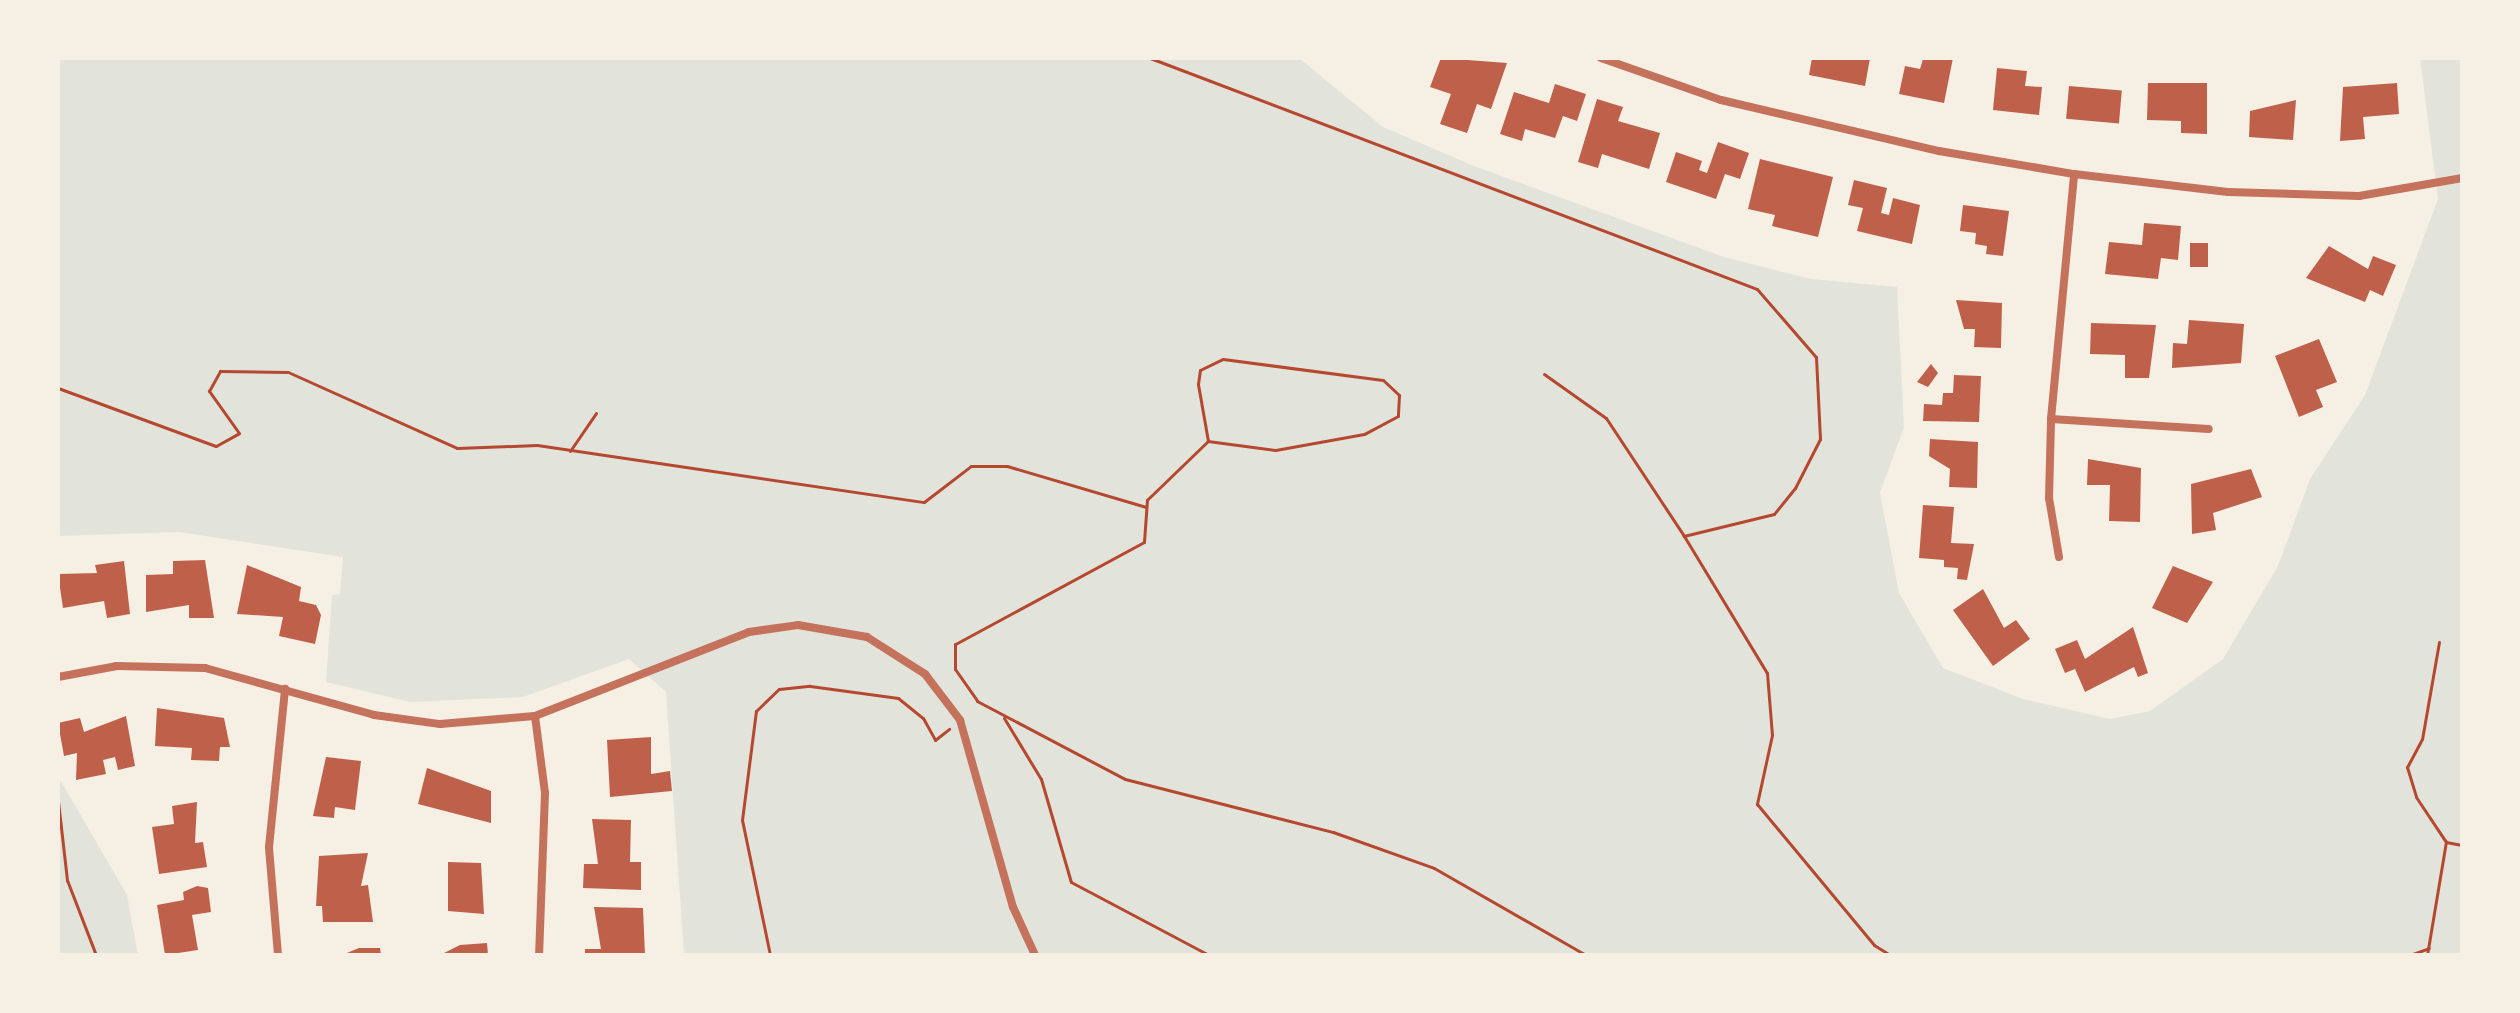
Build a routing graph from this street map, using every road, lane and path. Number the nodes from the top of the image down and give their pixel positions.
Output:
1 (1150, 58) edge
2 (1601, 58) edge
3 (2074, 174) junction
4 (2462, 178) edge
5 (1544, 374) dead end
6 (58, 388) edge
7 (596, 413) dead end
8 (2051, 419) junction
9 (2209, 429) dead end
10 (1208, 441) junction
11 (570, 451) junction
12 (1146, 507) junction
13 (1684, 536) junction
14 (2059, 557) dead end
15 (2439, 642) dead end
16 (58, 677) edge
17 (285, 689) junction
18 (982, 703) junction
19 (1002, 715) junction
20 (535, 716) junction
21 (960, 720) junction
22 (58, 801) edge
23 (2446, 842) junction
24 (2462, 845) edge
25 (2429, 948) junction
26 (96, 955) edge
27 (278, 955) edge
28 (539, 955) edge
29 (770, 955) edge
30 (1035, 955) edge
31 (1209, 955) edge
32 (1586, 955) edge
33 (1890, 955) edge
34 (2410, 955) edge
35 (2427, 955) edge

1 - 13 path
2 - 3 street
3 - 4 street
3 - 8 street
5 - 13 path
6 - 11 path
7 - 11 path
8 - 9 street
8 - 14 street
10 - 10 path
10 - 12 path
11 - 12 path
12 - 18 path
13 - 33 path
15 - 23 path
16 - 17 street
17 - 20 street
17 - 27 street
18 - 19 path
18 - 21 path
19 - 31 path
19 - 32 path
20 - 21 street
20 - 28 street
21 - 29 path
21 - 30 street
22 - 26 path
23 - 24 path
23 - 25 path
25 - 34 path
25 - 35 path

